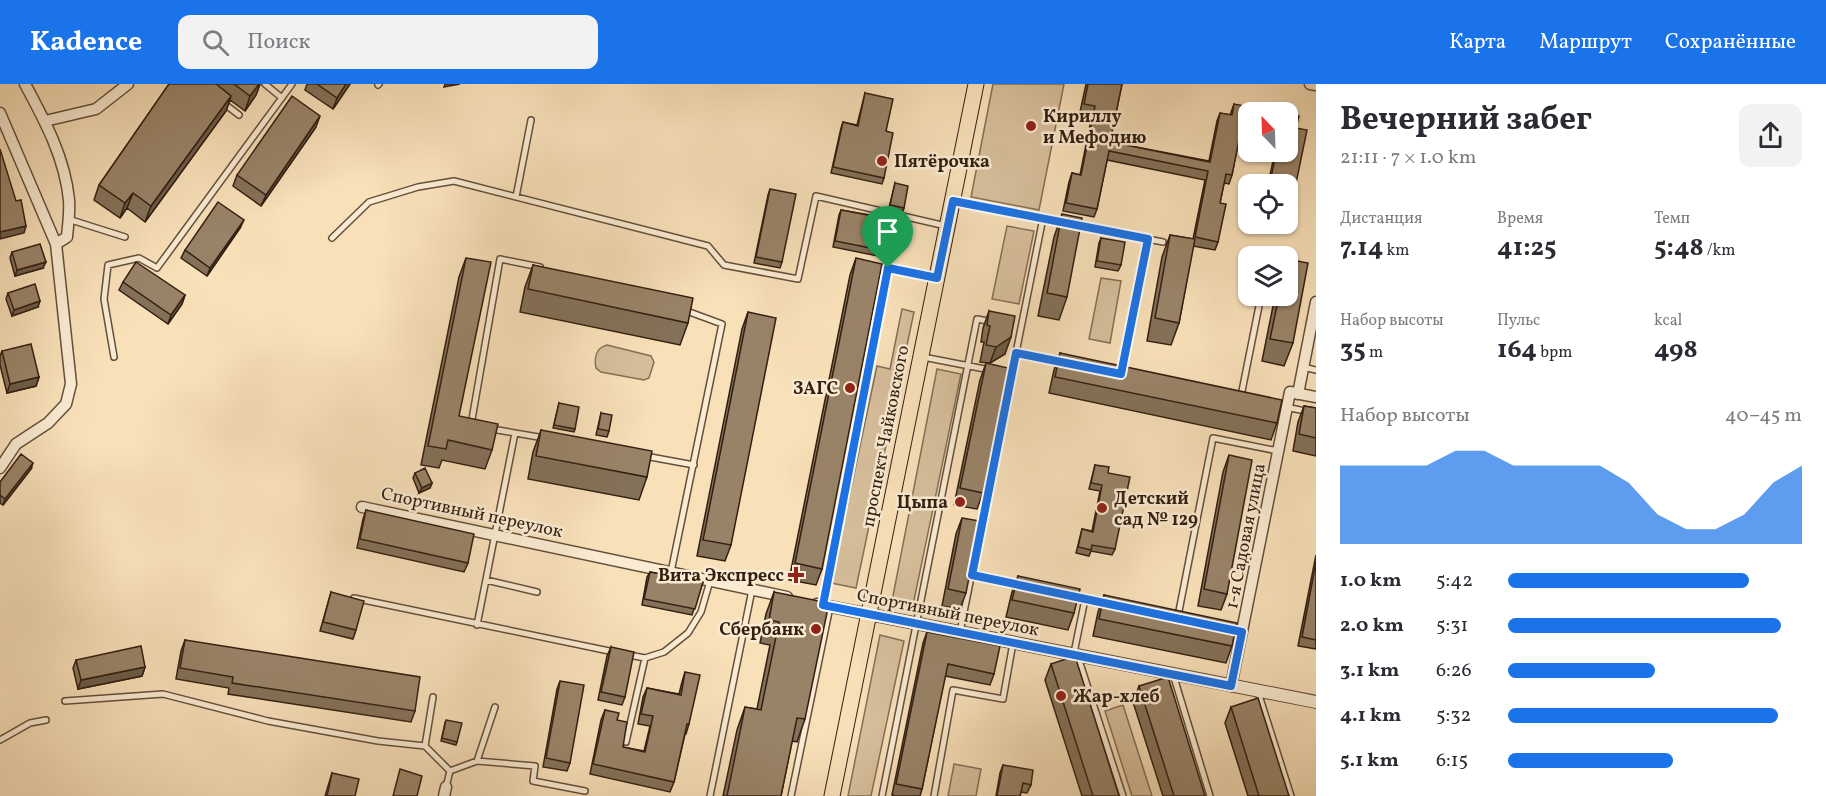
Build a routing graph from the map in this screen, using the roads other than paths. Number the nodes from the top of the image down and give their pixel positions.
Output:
1 (25, 84) edge
2 (128, 84) edge
3 (265, 84) edge
4 (292, 84) edge
5 (976, 84) edge
6 (1310, 84) edge
7 (1316, 85) edge
8 (215, 96) edge
9 (282, 98) junction
10 (0, 113) edge
11 (239, 115) dead end
12 (45, 120) junction
13 (531, 120) dead end
14 (516, 197) junction
15 (953, 201) junction
16 (1043, 218) junction
17 (68, 219) junction
18 (948, 226) junction
19 (125, 237) dead end
20 (332, 238) dead end
21 (1148, 239) junction
22 (1162, 242) dead end
23 (56, 244) junction
24 (544, 268) edge
25 (937, 278) junction
26 (1316, 302) edge
27 (680, 306) edge
28 (1259, 306) edge
29 (1000, 323) edge
30 (1016, 353) junction
31 (114, 357) dead end
32 (921, 357) junction
33 (1063, 363) edge
34 (968, 366) junction
35 (1303, 367) junction
36 (1316, 370) edge
37 (1109, 372) edge
38 (1012, 374) junction
39 (1121, 374) junction
40 (1131, 376) edge
41 (1294, 393) junction
42 (1230, 396) edge
43 (1240, 398) junction
44 (1316, 398) edge
45 (1251, 400) edge
46 (1283, 406) junction
47 (1316, 413) edge
48 (515, 433) junction
49 (549, 439) edge
50 (1278, 451) junction
51 (638, 455) edge
52 (694, 465) junction
53 (0, 468) edge
54 (362, 507) dead end
55 (495, 535) junction
56 (671, 573) junction
57 (972, 575) junction
58 (486, 580) junction
59 (710, 581) junction
60 (1028, 587) edge
61 (752, 590) junction
62 (537, 592) dead end
63 (1062, 594) edge
64 (354, 598) edge
65 (1085, 599) junction
66 (827, 606) junction
67 (1120, 606) edge
68 (868, 614) junction
69 (1166, 616) edge
70 (1178, 618) junction
71 (1189, 620) edge
72 (916, 624) junction
73 (477, 625) junction
74 (960, 632) junction
75 (1013, 643) junction
76 (1076, 655) junction
77 (645, 658) junction
78 (1173, 674) junction
79 (1231, 686) junction
80 (1258, 691) junction
81 (433, 697) dead end
82 (65, 701) dead end
83 (1316, 702) edge
84 (495, 707) dead end
85 (46, 720) dead end
86 (0, 741) edge
87 (626, 742) edge
88 (425, 746) junction
89 (477, 761) junction
90 (450, 771) junction
91 (445, 791) edge
92 (585, 791) dead end
93 (710, 796) edge
94 (791, 796) edge
95 (832, 796) edge
96 (882, 796) edge
97 (934, 796) edge
98 (1123, 796) edge
99 (1210, 796) edge
100 (1292, 796) edge

1 - 12 street
2 - 12 street
3 - 9 lane
4 - 9 lane
5 - 15 main road, проспект Чайковского
6 - 7 street
8 - 11 lane
9 - 31 lane
10 - 23 street
12 - 17 street
13 - 14 lane
14 - 18 lane
14 - 20 lane
15 - 16 lane
15 - 18 main road, проспект Чайковского
16 - 21 lane
16 - 30 lane
17 - 19 lane
17 - 23 street
18 - 25 main road, проспект Чайковского
21 - 22 lane
21 - 39 lane
23 - 53 street
24 - 48 lane
25 - 32 main road, проспект Чайковского
25 - 66 lane
26 - 35 street, 1-я Садовая улица
27 - 52 lane
28 - 43 lane
29 - 34 lane
30 - 33 lane
30 - 38 lane
32 - 34 lane
32 - 68 main road, проспект Чайковского
34 - 38 lane
34 - 72 lane
35 - 36 lane
35 - 41 street, 1-я Садовая улица
37 - 39 lane
38 - 57 lane
39 - 40 lane
41 - 44 street
41 - 46 street, 1-я Садовая улица
42 - 43 lane
43 - 45 lane
46 - 47 lane
46 - 50 street, 1-я Садовая улица
48 - 49 lane
48 - 55 lane
50 - 70 lane
50 - 79 street, 1-я Садовая улица
51 - 52 lane
52 - 56 lane
54 - 55 street, Спортивный переулок
55 - 56 street, Спортивный переулок
55 - 58 lane
56 - 59 street, Спортивный переулок
57 - 60 lane
57 - 74 lane
58 - 62 lane
58 - 73 lane
59 - 61 street, Спортивный переулок
59 - 77 lane
61 - 66 street, Спортивный переулок
61 - 93 lane
63 - 65 lane
64 - 73 lane
65 - 67 lane
65 - 76 lane
66 - 68 street, Спортивный переулок
66 - 94 lane
68 - 72 street, Спортивный переулок
68 - 95 main road, проспект Чайковского
69 - 70 lane
70 - 71 lane
72 - 74 street, Спортивный переулок
72 - 96 lane
73 - 77 lane
74 - 75 street, Спортивный переулок
75 - 76 street, Спортивный переулок
75 - 97 lane
76 - 78 street, Спортивный переулок
76 - 98 lane
77 - 87 lane
78 - 79 street, Спортивный переулок
78 - 99 lane
79 - 80 street, Спортивный переулок
80 - 83 street, Спортивный переулок
80 - 100 lane
81 - 88 lane
82 - 88 lane
84 - 89 lane
85 - 86 lane
88 - 90 lane
89 - 90 lane
89 - 92 lane
90 - 91 lane

